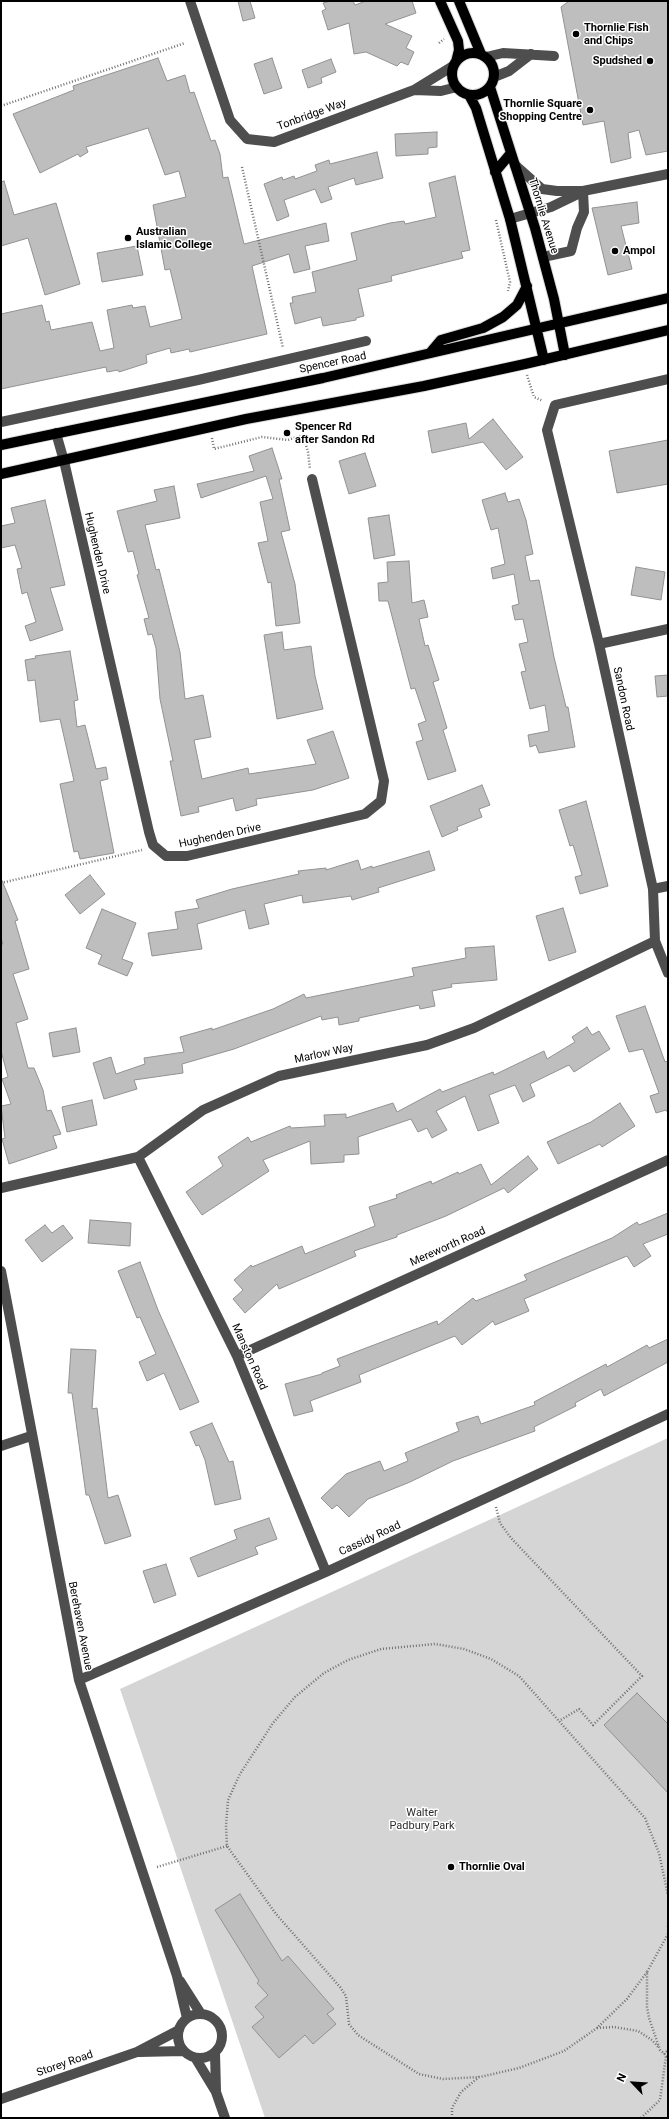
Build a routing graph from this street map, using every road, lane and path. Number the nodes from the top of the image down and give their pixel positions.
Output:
1 (190, 1) edge
2 (440, 1) edge
3 (459, 1) edge
4 (185, 43) dead end
5 (531, 54) junction
6 (484, 55) junction
7 (554, 56) dead end
8 (454, 64) junction
9 (492, 82) junction
10 (457, 87) junction
11 (414, 90) junction
12 (469, 95) junction
13 (1, 106) edge
14 (512, 153) junction
15 (515, 165) junction
16 (242, 167) dead end
17 (495, 172) junction
18 (668, 174) edge
19 (583, 191) junction
20 (531, 213) junction
21 (495, 216) dead end
22 (510, 220) junction
23 (543, 257) junction
24 (527, 286) junction
25 (507, 294) dead end
26 (668, 298) edge
27 (559, 322) junction
28 (537, 328) junction
29 (668, 330) edge
30 (366, 341) dead end
31 (430, 353) junction
32 (565, 355) junction
33 (286, 360) junction
34 (544, 360) junction
35 (526, 364) junction
36 (668, 379) edge
37 (555, 405) junction
38 (1, 422) edge
39 (56, 433) junction
40 (1, 445) edge
41 (214, 449) dead end
42 (64, 461) junction
43 (1, 474) edge
44 (312, 479) joint
45 (668, 629) edge
46 (599, 644) junction
47 (153, 845) junction
48 (1, 883) edge
49 (668, 886) edge
50 (653, 889) junction
51 (655, 941) junction
52 (668, 973) edge
53 (138, 1157) junction
54 (668, 1160) edge
55 (1, 1188) edge
56 (1, 1271) edge
57 (237, 1356) junction
58 (668, 1414) edge
59 (31, 1436) junction
60 (1, 1446) edge
61 (495, 1502) dead end
62 (326, 1572) junction
63 (79, 1680) junction
64 (559, 1721) junction
65 (227, 1846) junction
66 (157, 1867) dead end
67 (668, 1895) edge
68 (668, 1934) edge
69 (647, 1972) junction
70 (177, 1976) junction
71 (201, 2014) junction
72 (187, 2018) junction
73 (597, 2028) junction
74 (178, 2030) junction
75 (660, 2050) junction
76 (668, 2050) edge
77 (183, 2051) junction
78 (137, 2052) junction
79 (215, 2053) junction
80 (666, 2055) edge
81 (196, 2058) junction
82 (480, 2077) junction
83 (216, 2092) junction
84 (1, 2099) edge
85 (225, 2118) edge
86 (452, 2118) edge
87 (641, 2118) edge

1 - 11 street, Tonbridge Way
2 - 8 main road
3 - 6 main road, Thornlie Avenue
4 - 13 path
5 - 6 street
5 - 7 street
5 - 9 street
6 - 8 main road
6 - 9 main road, Thornlie Avenue
8 - 10 main road
8 - 11 street, Tonbridge Way
9 - 12 main road
9 - 14 main road, Thornlie Avenue
10 - 11 street, Tonbridge Way
10 - 12 main road
12 - 17 main road
14 - 15 main road, Thornlie Avenue
14 - 17 main road
15 - 19 street
15 - 20 main road, Thornlie Avenue
16 - 33 path
17 - 22 main road
18 - 19 street
19 - 20 street
19 - 23 street
20 - 22 street
20 - 23 main road, Thornlie Avenue
21 - 25 path
22 - 24 main road
23 - 27 main road, Thornlie Avenue
24 - 28 main road
24 - 31 main road
26 - 27 main road, Spencer Road
27 - 28 main road, Spencer Road
27 - 32 main road, Thornlie Avenue
28 - 31 main road, Spencer Road
28 - 34 main road
29 - 32 main road
30 - 33 street, Spencer Road
31 - 39 main road, Spencer Road
32 - 34 main road
33 - 38 street, Spencer Road
34 - 35 main road
35 - 37 path
35 - 42 main road
36 - 37 street
37 - 46 street, Sandon Road
39 - 40 main road, Spencer Road
39 - 42 street, Hughenden Drive
41 - 44 path
42 - 43 main road
42 - 47 street, Hughenden Drive
44 - 47 street, Hughenden Drive
45 - 46 street
46 - 50 street, Sandon Road
47 - 48 path
49 - 50 street
50 - 51 street, Sandon Road
51 - 52 street, Sandon Road
51 - 53 street, Marlow Way
53 - 55 street, Marlow Way
53 - 57 street, Manston Road
54 - 57 street, Mereworth Road
56 - 59 street, Berehaven Avenue
57 - 62 street, Manston Road
58 - 62 street, Cassidy Road
59 - 60 street
59 - 63 street, Berehaven Avenue
61 - 64 path
62 - 63 street, Cassidy Road
63 - 70 street, Berehaven Avenue
64 - 65 path
64 - 67 path
65 - 66 path
65 - 82 path
68 - 69 path
69 - 73 path
69 - 75 path
70 - 71 street, Berehaven Avenue
70 - 72 street, Berehaven Avenue
71 - 72 street
71 - 79 street, Berehaven Avenue
72 - 74 street
73 - 75 path
73 - 82 path
74 - 77 street
74 - 78 street, Storey Road
75 - 80 path
76 - 80 path
77 - 78 street, Storey Road
77 - 81 street
78 - 84 street, Storey Road
79 - 81 street
79 - 83 street, Berehaven Avenue
80 - 87 path
81 - 83 street, Berehaven Avenue
82 - 86 path
83 - 85 street, Berehaven Avenue

